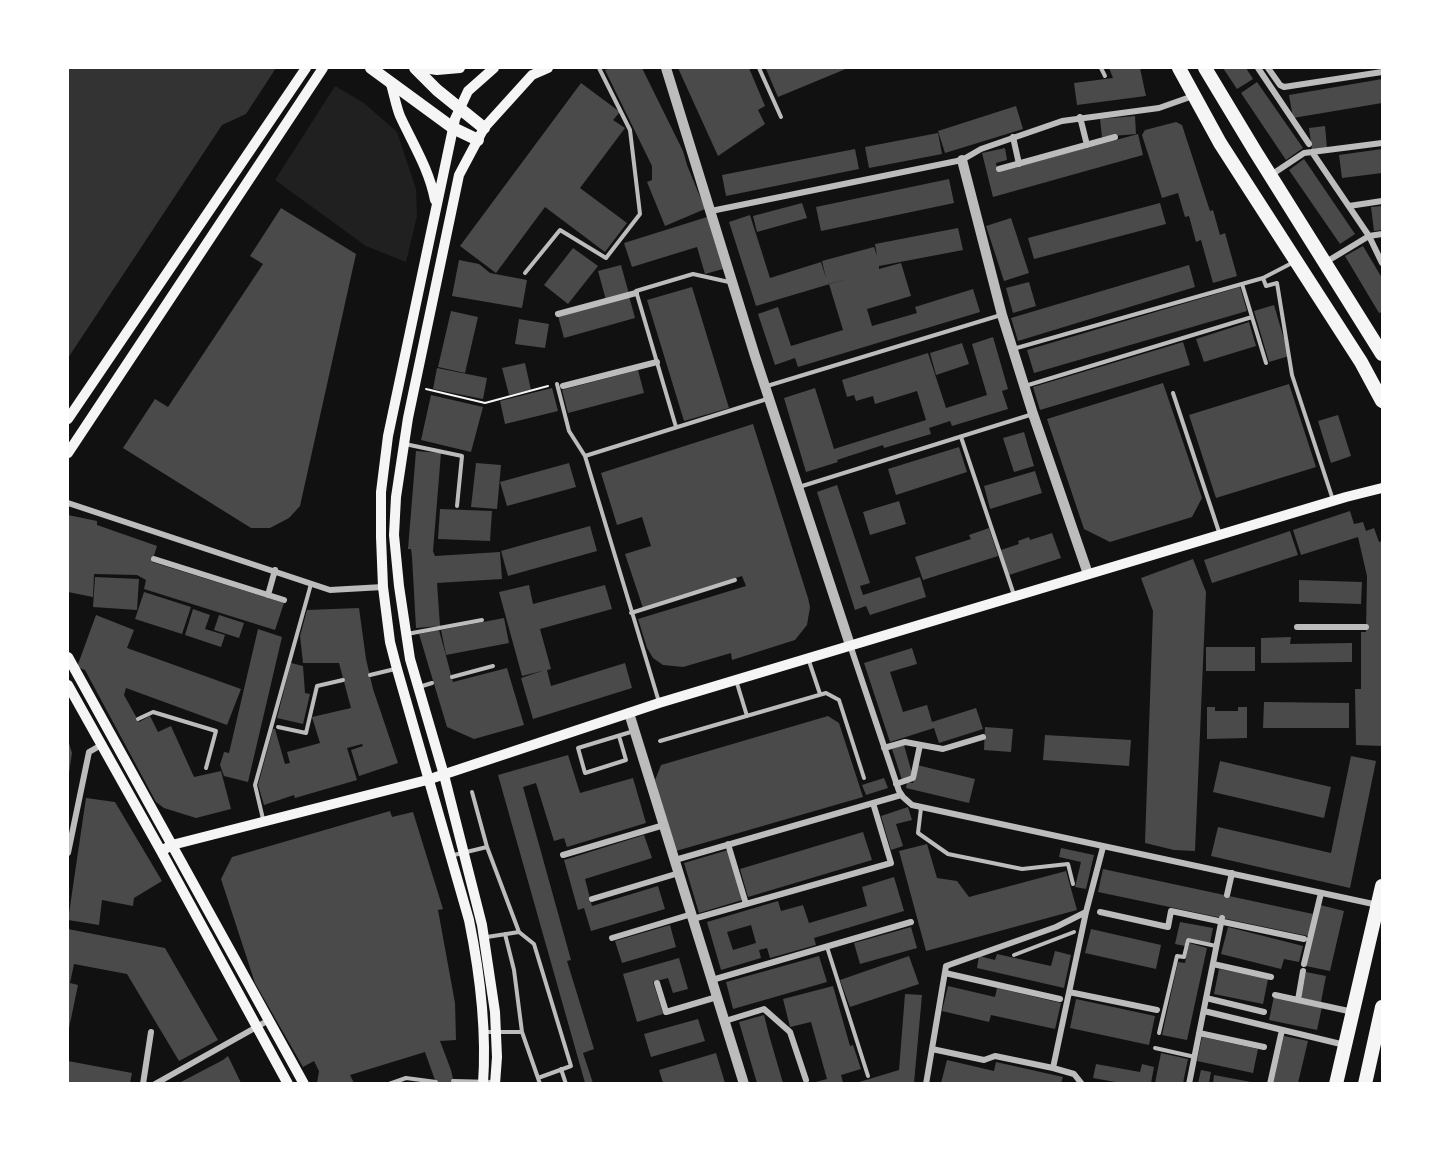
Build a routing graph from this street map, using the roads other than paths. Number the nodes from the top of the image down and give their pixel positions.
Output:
1 (306, 68) edge
2 (323, 68) edge
3 (371, 68) edge
4 (415, 68) edge
5 (423, 68) edge
6 (460, 68) edge
7 (494, 68) edge
8 (548, 68) edge
9 (599, 68) edge
10 (666, 68) edge
11 (759, 68) edge
12 (1101, 68) edge
13 (1179, 68) edge
14 (1205, 68) edge
15 (1258, 68) edge
16 (1268, 68) edge
17 (1383, 72) edge
18 (1105, 76) dead end
19 (391, 84) junction
20 (1195, 96) junction
21 (459, 107) junction
22 (781, 117) dead end
23 (1080, 117) junction
24 (453, 128) junction
25 (484, 128) junction
26 (1013, 137) junction
27 (1115, 137) dead end
28 (478, 140) junction
29 (1309, 144) dead end
30 (1383, 144) edge
31 (1087, 145) junction
32 (1312, 152) junction
33 (962, 160) junction
34 (1020, 164) junction
35 (999, 169) dead end
36 (1270, 175) junction
37 (1383, 201) edge
38 (436, 206) junction
39 (1349, 206) junction
40 (711, 211) junction
41 (1383, 234) edge
42 (1369, 236) junction
43 (1380, 253) edge
44 (1296, 261) junction
45 (1326, 263) junction
46 (1383, 263) edge
47 (525, 273) dead end
48 (1263, 278) junction
49 (733, 283) junction
50 (1242, 284) junction
51 (636, 293) junction
52 (558, 314) dead end
53 (1002, 315) junction
54 (1252, 317) junction
55 (1013, 350) junction
56 (1383, 354) edge
57 (657, 362) junction
58 (1266, 363) dead end
59 (560, 385) joint
60 (1025, 386) junction
61 (766, 387) junction
62 (1173, 393) dead end
63 (769, 399) junction
64 (1383, 401) edge
65 (1033, 414) junction
66 (68, 419) edge
67 (676, 428) junction
68 (961, 437) junction
69 (404, 444) junction
70 (68, 453) edge
71 (585, 456) junction
72 (798, 488) junction
73 (1383, 488) edge
74 (1333, 501) junction
75 (68, 503) edge
76 (457, 506) dead end
77 (1220, 535) junction
78 (154, 559) dead end
79 (275, 570) junction
80 (1088, 574) junction
81 (735, 580) dead end
82 (311, 583) junction
83 (383, 587) junction
84 (268, 595) junction
85 (1014, 596) junction
86 (284, 600) dead end
87 (631, 613) junction
88 (482, 620) dead end
89 (1297, 627) dead end
90 (1366, 627) dead end
91 (406, 634) junction
92 (850, 645) junction
93 (68, 657) edge
94 (808, 658) junction
95 (493, 666) dead end
96 (396, 669) junction
97 (370, 675) dead end
98 (452, 677) dead end
99 (343, 680) dead end
100 (736, 680) junction
101 (432, 683) dead end
102 (68, 685) edge
103 (418, 687) junction
104 (820, 694) junction
105 (659, 703) junction
106 (629, 713) junction
107 (747, 716) junction
108 (138, 719) dead end
109 (278, 727) dead end
110 (635, 731) junction
111 (114, 733) junction
112 (619, 736) junction
113 (983, 737) dead end
114 (660, 741) dead end
115 (100, 745) junction
116 (920, 745) junction
117 (884, 748) junction
118 (206, 768) dead end
119 (444, 775) junction
120 (864, 778) dead end
121 (427, 780) junction
122 (896, 784) junction
123 (472, 792) dead end
124 (901, 795) junction
125 (873, 803) junction
126 (921, 808) junction
127 (264, 821) junction
128 (664, 825) junction
129 (172, 844) junction
130 (728, 844) junction
131 (1103, 846) junction
132 (488, 847) junction
133 (161, 851) junction
134 (68, 853) edge
135 (465, 853) junction
136 (563, 855) dead end
137 (450, 856) junction
138 (675, 860) junction
139 (679, 873) junction
140 (1232, 873) junction
141 (1073, 884) dead end
142 (1383, 886) edge
143 (1321, 893) junction
144 (1227, 895) dead end
145 (592, 899) dead end
146 (746, 904) junction
147 (1378, 905) junction
148 (1086, 912) junction
149 (1100, 912) dead end
150 (693, 917) junction
151 (1222, 920) junction
152 (912, 922) dead end
153 (519, 932) junction
154 (1074, 932) dead end
155 (1039, 933) junction
156 (505, 934) junction
157 (484, 938) junction
158 (612, 938) dead end
159 (472, 939) junction
160 (1304, 939) dead end
161 (1043, 944) junction
162 (827, 946) junction
163 (1216, 946) junction
164 (1014, 955) dead end
165 (1213, 964) junction
166 (945, 973) junction
167 (1271, 976) dead end
168 (712, 980) junction
169 (657, 983) dead end
170 (1069, 992) junction
171 (1275, 995) dead end
172 (717, 997) junction
173 (1206, 998) junction
174 (1060, 999) dead end
175 (1298, 1000) junction
176 (1383, 1007) edge
177 (1157, 1010) dead end
178 (1204, 1011) junction
179 (1264, 1012) dead end
180 (1353, 1012) junction
181 (269, 1020) junction
182 (725, 1021) junction
183 (257, 1027) junction
184 (1282, 1030) junction
185 (151, 1032) dead end
186 (484, 1032) junction
187 (496, 1032) junction
188 (522, 1032) junction
189 (1159, 1033) dead end
190 (1199, 1033) junction
191 (1345, 1045) junction
192 (1264, 1047) dead end
193 (932, 1048) junction
194 (1155, 1048) dead end
195 (1195, 1057) junction
196 (1377, 1059) edge
197 (484, 1067) junction
198 (496, 1067) junction
199 (1053, 1068) junction
200 (561, 1069) junction
201 (868, 1076) dead end
202 (538, 1078) junction
203 (806, 1080) dead end
204 (453, 1081) dead end
205 (435, 1082) dead end
206 (483, 1082) edge
207 (143, 1083) edge
208 (155, 1083) edge
209 (288, 1083) edge
210 (304, 1083) edge
211 (389, 1083) edge
212 (496, 1083) edge
213 (540, 1083) edge
214 (566, 1083) edge
215 (744, 1083) edge
216 (926, 1083) edge
217 (1082, 1083) edge
218 (1189, 1083) edge
219 (1270, 1083) edge
220 (1336, 1083) edge
221 (1365, 1083) edge

1 - 66 main road
2 - 70 main road
3 - 19 main road
4 - 21 main road
5 - 6 main road
7 - 21 main road
8 - 25 main road
9 - 47 lane
10 - 40 street
11 - 22 lane
12 - 18 lane
13 - 20 highway
14 - 36 highway
15 - 29 street
16 - 17 street
19 - 24 main road
19 - 38 main road
20 - 23 street
20 - 44 highway
21 - 24 main road
21 - 25 main road
23 - 26 street
23 - 31 street
24 - 28 main road
24 - 38 main road
25 - 28 main road
26 - 33 street
26 - 34 street
27 - 31 street
28 - 69 main road
30 - 32 street
31 - 34 street
32 - 36 street
32 - 39 street
33 - 40 street
33 - 53 street
34 - 35 street
36 - 45 highway
37 - 39 street
38 - 83 main road
39 - 42 street
40 - 49 street
41 - 42 street
42 - 43 street
42 - 45 street
43 - 46 street
44 - 48 lane
44 - 64 highway
45 - 56 highway
48 - 50 lane
48 - 74 lane
49 - 51 lane
49 - 61 street
50 - 54 lane
50 - 55 lane
51 - 52 street
51 - 57 lane
53 - 55 street
53 - 61 lane
54 - 58 lane
54 - 60 lane
55 - 60 street
57 - 59 street
57 - 67 lane
59 - 71 lane
60 - 65 street
61 - 63 street
62 - 77 lane
63 - 67 lane
63 - 72 street
65 - 68 lane
65 - 80 street
67 - 71 lane
68 - 72 lane
68 - 85 lane
69 - 76 lane
69 - 91 main road
71 - 87 lane
72 - 92 street
73 - 74 main road
74 - 77 main road
75 - 79 street
77 - 80 main road
78 - 84 street
79 - 82 street
79 - 84 street
80 - 85 main road
81 - 87 lane
82 - 83 street
82 - 127 lane
83 - 96 main road
84 - 86 street
85 - 92 main road
87 - 105 lane
88 - 91 lane
89 - 90 street
91 - 103 main road
92 - 94 main road
92 - 117 street
93 - 111 main road
94 - 100 main road
94 - 104 lane
95 - 98 lane
96 - 97 lane
96 - 121 main road
99 - 109 lane
100 - 105 main road
100 - 107 lane
101 - 103 lane
102 - 115 main road
103 - 119 main road
104 - 107 lane
104 - 120 lane
105 - 106 main road
106 - 110 street
106 - 119 main road
107 - 114 lane
108 - 118 lane
110 - 112 lane
110 - 128 street
111 - 115 street
111 - 129 main road
112 - 112 lane
113 - 116 street
115 - 133 main road
115 - 134 street
116 - 117 street
116 - 122 street
117 - 122 street
119 - 121 main road
119 - 135 main road
121 - 127 main road
121 - 137 main road
122 - 124 street
123 - 132 lane
124 - 125 street
124 - 126 street
125 - 130 street
125 - 146 street
126 - 131 street
126 - 141 lane
127 - 129 main road
128 - 136 street
128 - 138 street
129 - 133 main road
129 - 181 main road
130 - 138 street
130 - 146 street
131 - 140 street
131 - 148 street
132 - 135 lane
132 - 153 lane
133 - 183 main road
135 - 137 lane
135 - 157 main road
137 - 159 main road
138 - 139 street
139 - 145 street
139 - 150 street
140 - 143 street
140 - 144 street
142 - 147 highway
143 - 147 street
143 - 175 street
146 - 150 street
147 - 180 highway
148 - 155 street
148 - 170 street
149 - 151 street
150 - 158 street
150 - 168 street
151 - 160 street
151 - 163 street
152 - 162 street
153 - 156 lane
153 - 200 lane
154 - 161 lane
155 - 161 lane
155 - 166 street
156 - 157 lane
156 - 188 lane
157 - 159 lane
157 - 187 main road
159 - 186 main road
161 - 164 lane
162 - 168 street
162 - 201 lane
163 - 165 street
163 - 189 lane
165 - 167 street
165 - 173 street
166 - 174 street
166 - 193 street
168 - 172 street
169 - 172 street
170 - 177 street
170 - 199 street
171 - 175 street
172 - 182 street
173 - 178 street
173 - 179 street
175 - 180 street
176 - 196 highway
178 - 184 street
178 - 190 street
180 - 191 highway
181 - 183 street
181 - 210 main road
182 - 203 street
182 - 215 street
183 - 208 street
183 - 209 main road
184 - 191 street
184 - 219 street
185 - 207 street
186 - 187 lane
186 - 197 main road
187 - 188 lane
187 - 198 main road
188 - 202 lane
190 - 192 street
190 - 195 street
191 - 220 highway
193 - 199 street
193 - 216 street
194 - 195 lane
195 - 218 street
196 - 221 highway
197 - 198 lane
197 - 206 main road
198 - 212 main road
199 - 217 street
200 - 202 lane
200 - 214 lane
202 - 213 lane
204 - 206 lane
205 - 211 lane
206 - 212 lane

